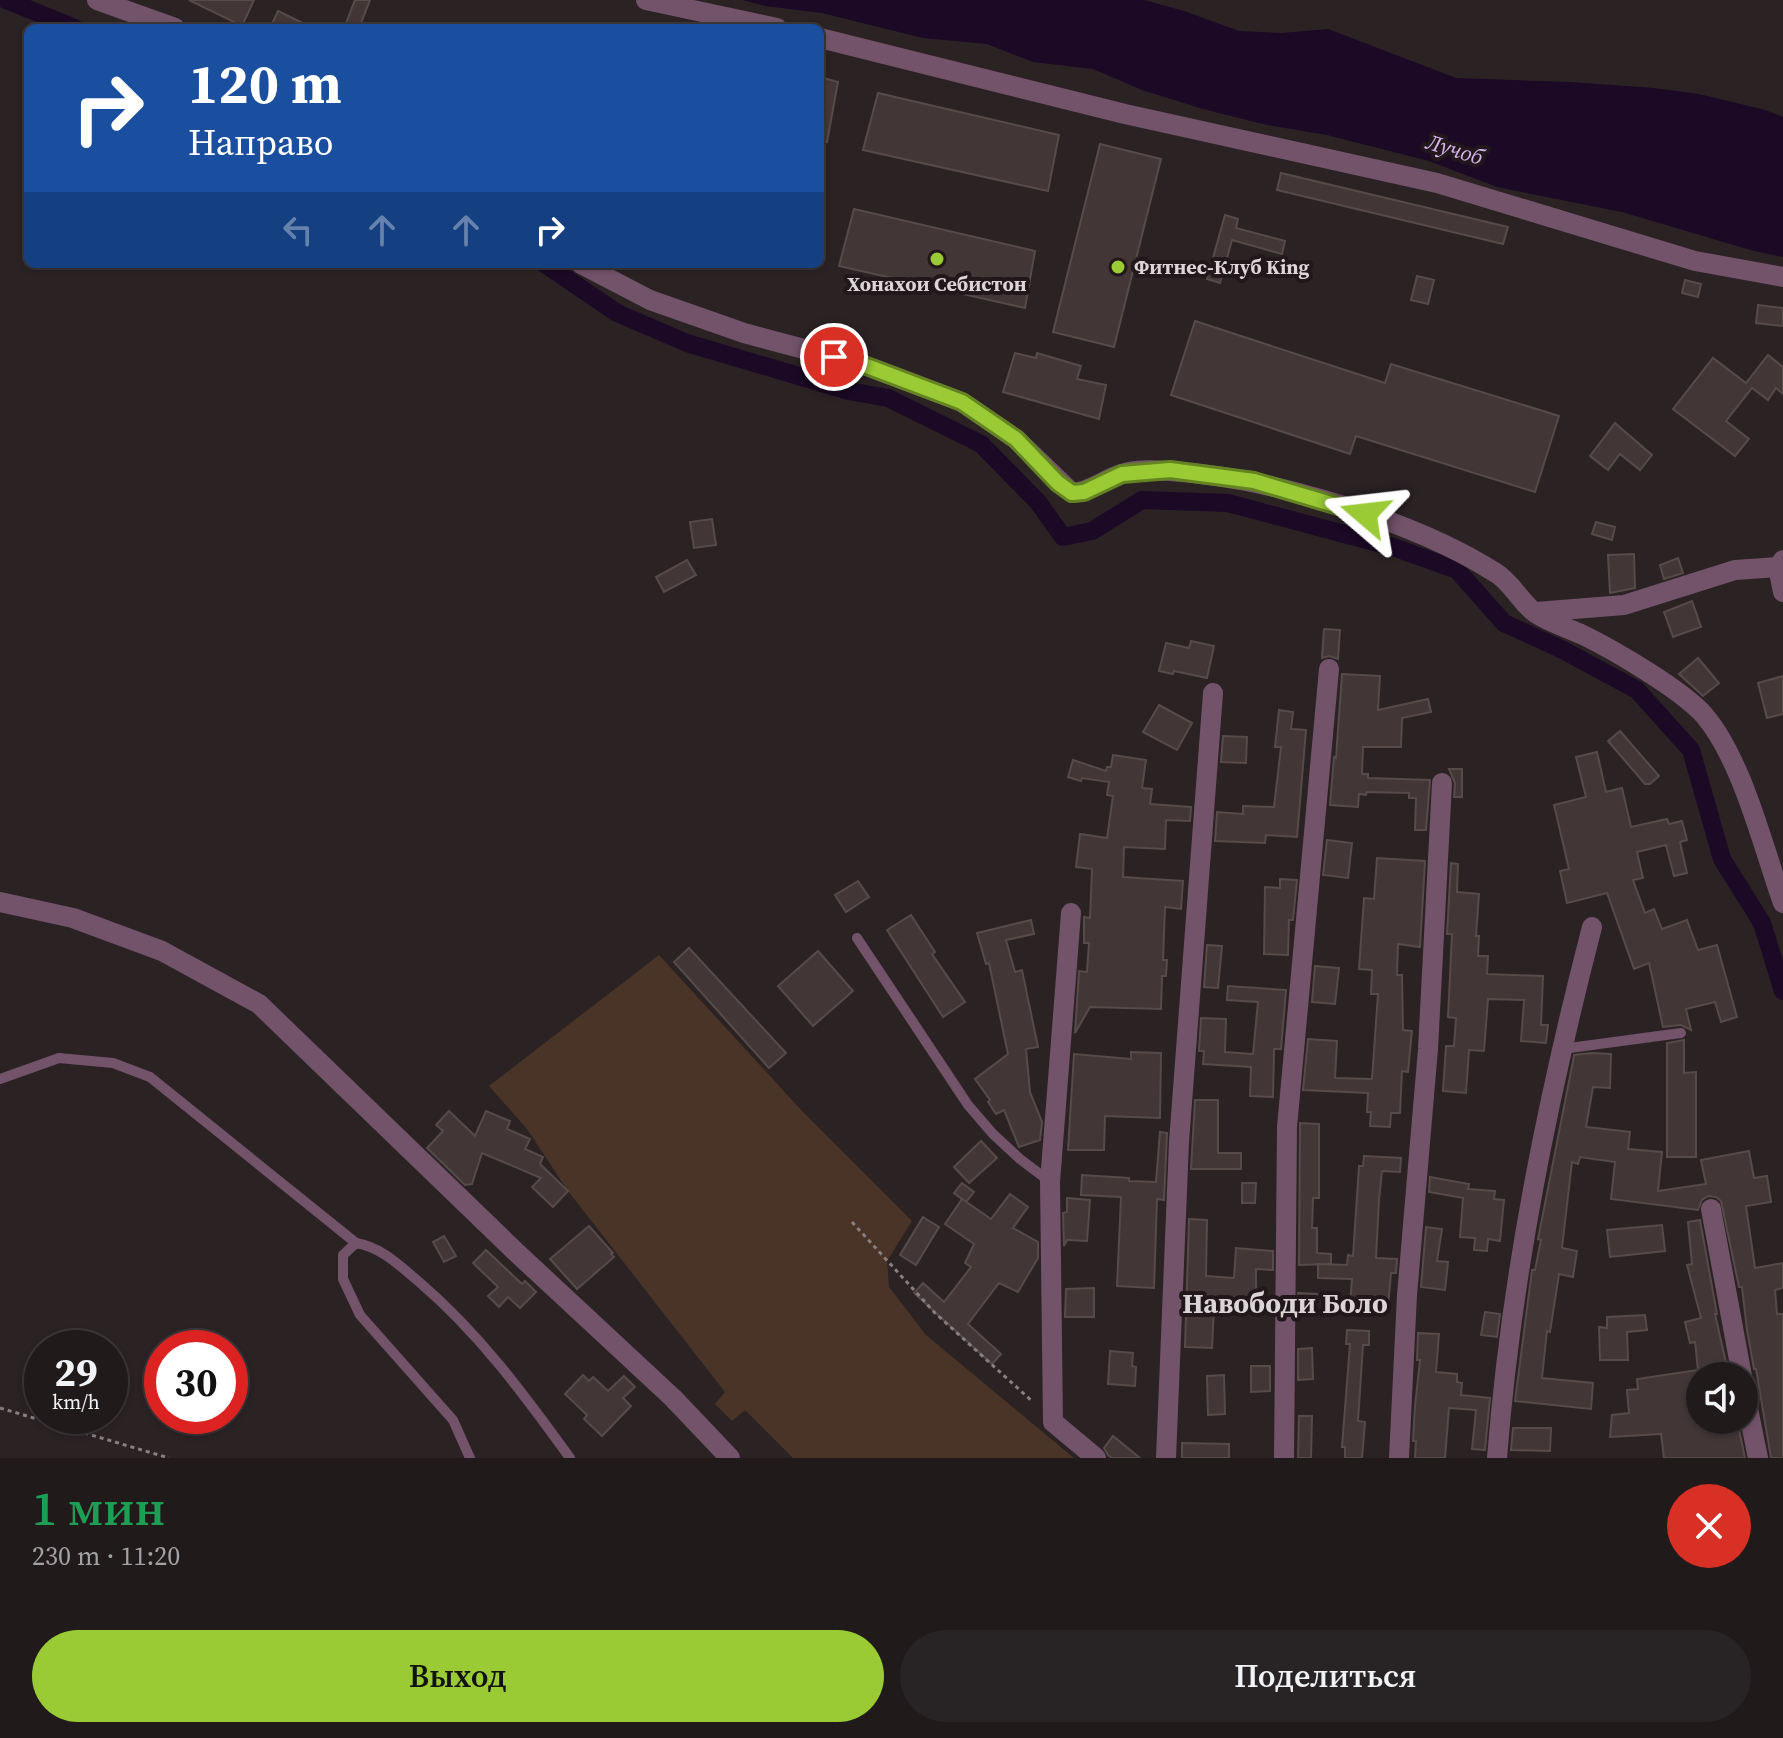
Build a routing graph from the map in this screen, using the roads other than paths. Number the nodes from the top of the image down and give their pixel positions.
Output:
1 (97, 0) edge
2 (646, 0) edge
3 (164, 24) edge
4 (758, 24) edge
5 (824, 39) edge
6 (589, 268) edge
7 (1783, 277) edge
8 (1780, 563) edge
9 (1783, 592) edge
10 (1534, 612) junction
11 (1329, 669) dead end
12 (1213, 693) dead end
13 (1442, 783) dead end
14 (0, 902) edge
15 (1783, 903) edge
16 (1071, 913) dead end
17 (1592, 927) dead end
18 (857, 938) dead end
19 (1681, 1033) dead end
20 (1560, 1049) junction
21 (0, 1079) edge
22 (1050, 1182) junction
23 (1711, 1209) dead end
24 (356, 1243) junction
25 (1739, 1362) edge
26 (1753, 1434) edge
27 (470, 1458) edge
28 (570, 1458) edge
29 (730, 1458) edge
30 (1096, 1458) edge
31 (1166, 1458) edge
32 (1284, 1458) edge
33 (1399, 1458) edge
34 (1497, 1458) edge
35 (1758, 1458) edge

1 - 3 street
2 - 4 street
5 - 7 street
6 - 10 street
8 - 9 street
8 - 10 street
10 - 15 street
11 - 32 street
12 - 31 street
13 - 33 street
14 - 29 street
16 - 22 street
17 - 20 street
18 - 22 lane
19 - 20 lane
20 - 34 street
21 - 24 lane
22 - 30 street
23 - 25 street
24 - 27 lane
24 - 28 lane
26 - 35 street

